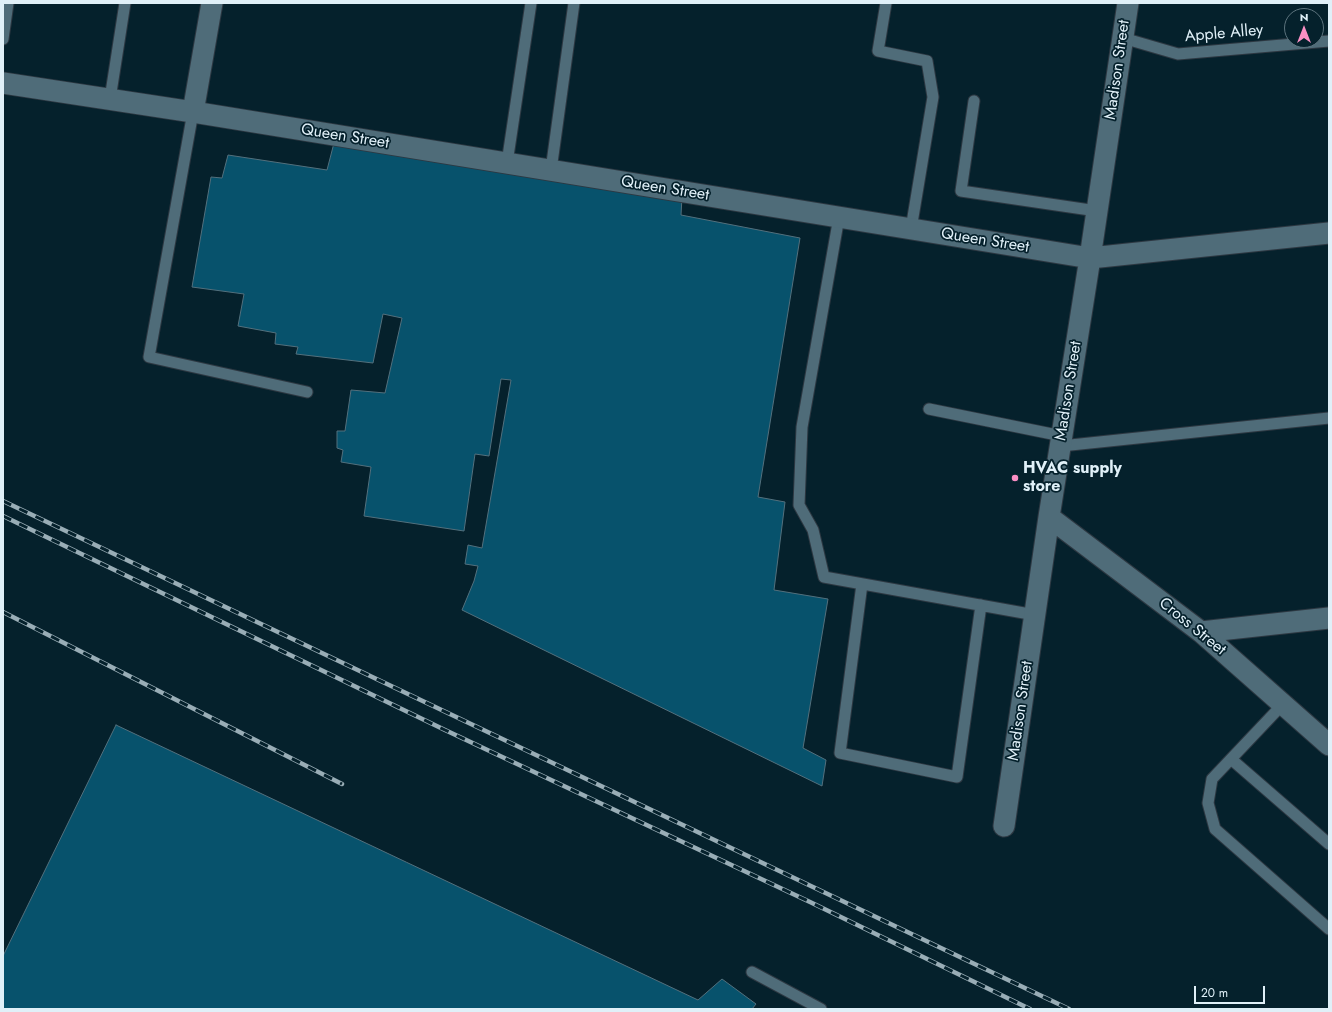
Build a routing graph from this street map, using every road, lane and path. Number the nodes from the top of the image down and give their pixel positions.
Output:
1 (8, 3) edge
2 (125, 3) edge
3 (212, 3) edge
4 (531, 3) edge
5 (574, 3) edge
6 (886, 3) edge
7 (1128, 3) edge
8 (1123, 38) junction
9 (3, 39) edge
10 (1329, 41) edge
11 (3, 83) edge
12 (110, 100) junction
13 (974, 101) dead end
14 (193, 112) junction
15 (507, 163) junction
16 (551, 170) junction
17 (1097, 211) junction
18 (839, 217) junction
19 (911, 229) junction
20 (1329, 233) edge
21 (1090, 258) junction
22 (307, 392) dead end
23 (928, 410) dead end
24 (1329, 418) edge
25 (1061, 441) junction
26 (1049, 517) junction
27 (862, 584) junction
28 (981, 606) junction
29 (1035, 615) junction
30 (1329, 618) edge
31 (1201, 632) junction
32 (1283, 704) junction
33 (1329, 745) edge
34 (1231, 759) junction
35 (1004, 826) dead end
36 (1329, 844) edge
37 (1329, 929) edge
38 (752, 972) dead end
39 (821, 1009) edge

1 - 9 lane
2 - 12 lane
3 - 14 street
4 - 15 lane
5 - 16 lane
6 - 19 lane
7 - 8 street, Madison Street
8 - 10 lane, Apple Alley
8 - 17 street, Madison Street
11 - 12 street, Queen Street
12 - 14 street, Queen Street
13 - 17 lane
14 - 15 street, Queen Street
14 - 22 lane
15 - 16 street, Queen Street
16 - 18 street, Queen Street
17 - 21 street, Madison Street
18 - 19 street, Queen Street
18 - 27 lane
19 - 21 street, Queen Street
20 - 21 street, Queen Street
21 - 25 street, Madison Street
23 - 25 lane
24 - 25 lane
25 - 26 street, Madison Street
26 - 29 street, Madison Street
26 - 31 street, Cross Street
27 - 28 lane
27 - 28 lane
28 - 29 lane
29 - 35 street, Madison Street
30 - 31 street
31 - 32 street, Cross Street
32 - 33 street, Cross Street
32 - 34 lane
34 - 36 lane
34 - 37 lane
38 - 39 lane

